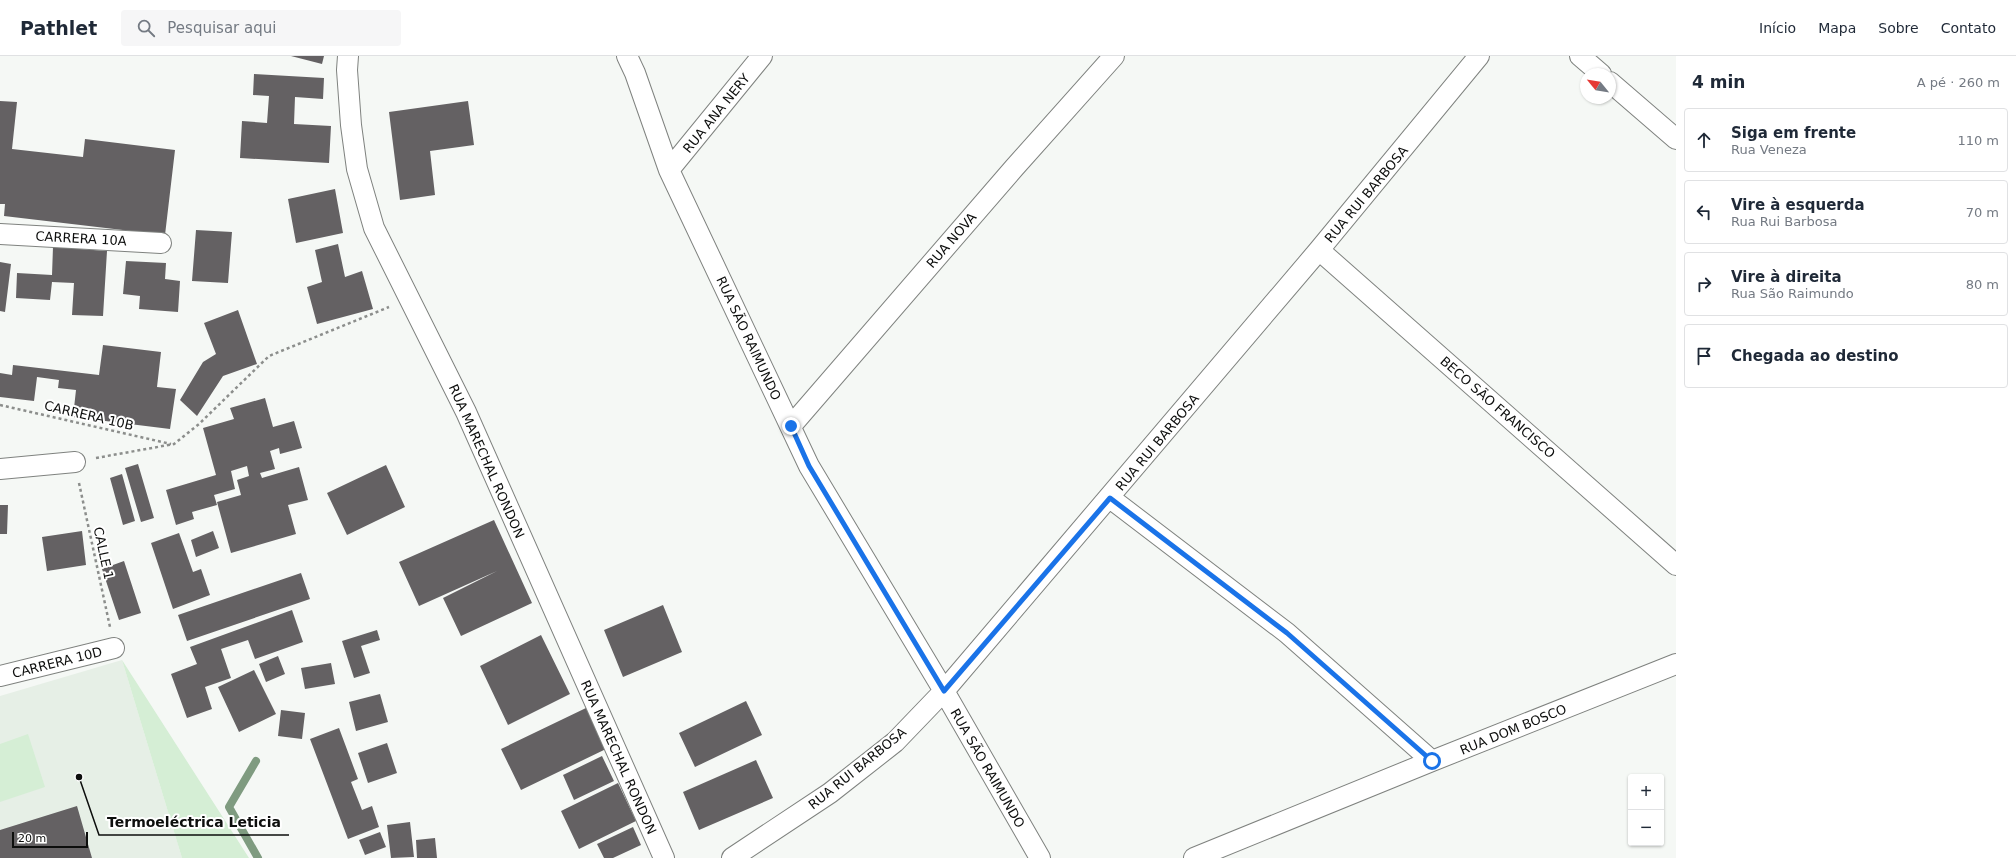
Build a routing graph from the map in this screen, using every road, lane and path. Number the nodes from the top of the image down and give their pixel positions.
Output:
1 (348, 56) edge
2 (627, 56) edge
3 (762, 56) edge
4 (1114, 56) edge
5 (1479, 56) edge
6 (1580, 56) edge
7 (1594, 68) edge
8 (1616, 87) edge
9 (1676, 139) edge
10 (669, 170) junction
11 (0, 234) edge
12 (161, 243) dead end
13 (1319, 250) junction
14 (410, 299) junction
15 (0, 405) edge
16 (791, 426) junction
17 (174, 444) junction
18 (75, 462) junction
19 (0, 469) edge
20 (1110, 498) junction
21 (1676, 565) edge
22 (114, 648) joint
23 (1676, 664) edge
24 (0, 676) edge
25 (944, 691) junction
26 (1432, 761) junction
27 (664, 858) edge
28 (732, 858) edge
29 (1040, 858) edge
30 (1194, 858) edge

1 - 14 street, RUA MARECHAL RONDON
2 - 10 street, RUA SÃO RAIMUNDO
3 - 10 street, RUA ANA NERY
4 - 16 street, RUA NOVA
5 - 13 street, RUA RUI BARBOSA
6 - 7 street
8 - 9 street
10 - 16 street, RUA SÃO RAIMUNDO
11 - 12 street, CARRERA 10A
13 - 20 street, RUA RUI BARBOSA
13 - 21 street, BECO SÃO FRANCISCO
14 - 17 path
14 - 27 street, RUA MARECHAL RONDON
15 - 17 path, CARRERA 10B
16 - 25 street, RUA SÃO RAIMUNDO
17 - 18 path
18 - 19 street
18 - 22 path, CALLE 1
20 - 25 street, RUA RUI BARBOSA
20 - 26 street
22 - 24 street, CARRERA 10D
23 - 26 street, RUA DOM BOSCO
25 - 28 street, RUA RUI BARBOSA
25 - 29 street, RUA SÃO RAIMUNDO
26 - 30 street, RUA DOM BOSCO

